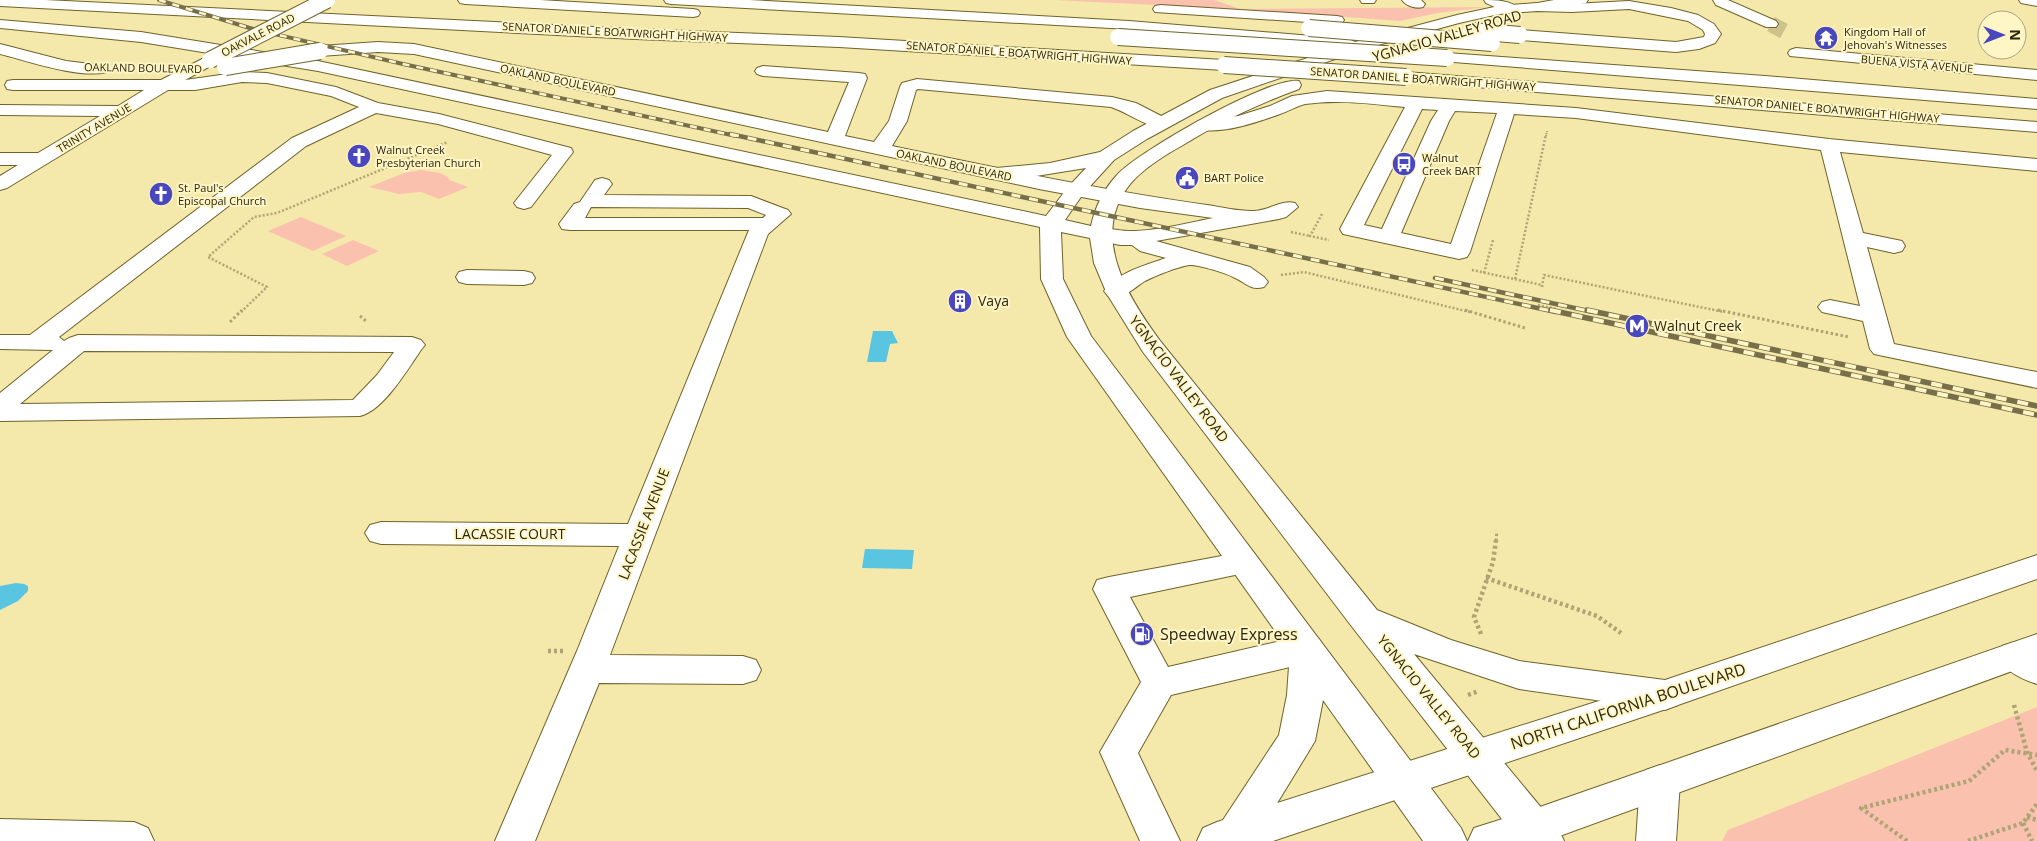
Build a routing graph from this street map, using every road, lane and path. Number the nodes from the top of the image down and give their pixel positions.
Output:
1 (242, 0) edge
2 (327, 0) edge
3 (465, 0) edge
4 (671, 0) edge
5 (856, 0) edge
6 (1491, 0) edge
7 (1581, 0) edge
8 (1651, 0) edge
9 (1720, 0) edge
10 (2026, 0) edge
11 (0, 2) edge
12 (976, 2) dead end
13 (2037, 2) edge
14 (941, 4) junction
15 (1536, 7) junction
16 (1150, 8) dead end
17 (1512, 9) junction
18 (0, 17) edge
19 (1694, 18) junction
20 (0, 24) edge
21 (1771, 24) tunnel mouth
22 (839, 42) junction
23 (1796, 46) tunnel mouth
24 (0, 49) edge
25 (1363, 52) junction
26 (319, 59) junction
27 (217, 63) junction
28 (189, 71) junction
29 (763, 71) dead end
30 (2037, 75) edge
31 (13, 85) dead end
32 (165, 85) junction
33 (2037, 92) edge
34 (1416, 103) junction
35 (2037, 104) edge
36 (1450, 105) junction
37 (374, 107) junction
38 (1508, 108) junction
39 (0, 110) edge
40 (1551, 111) junction
41 (117, 114) junction
42 (0, 118) edge
43 (1161, 123) junction
44 (1204, 125) junction
45 (2037, 127) edge
46 (479, 129) junction
47 (834, 140) junction
48 (1828, 145) junction
49 (878, 149) junction
50 (1107, 156) junction
51 (0, 159) edge
52 (42, 159) junction
53 (2037, 165) edge
54 (992, 173) junction
55 (0, 184) edge
56 (602, 184) dead end
57 (1076, 190) junction
58 (1111, 197) junction
59 (524, 203) dead end
60 (1288, 207) dead end
61 (581, 208) dead end
62 (1249, 217) junction
63 (775, 219) junction
64 (1051, 224) junction
65 (1100, 234) junction
66 (1389, 237) junction
67 (1137, 238) junction
68 (1853, 238) junction
69 (1493, 240) dead end
70 (1894, 246) dead end
71 (1190, 257) junction
72 (1484, 273) dead end
73 (467, 277) dead end
74 (524, 278) dead end
75 (1267, 279) joint
76 (1516, 279) dead end
77 (1542, 288) dead end
78 (1116, 291) junction
79 (1538, 305) dead end
80 (1830, 307) dead end
81 (1556, 309) dead end
82 (1874, 316) junction
83 (1525, 328) dead end
84 (1849, 337) dead end
85 (0, 342) edge
86 (35, 343) junction
87 (78, 343) junction
88 (206, 344) junction
89 (2037, 380) edge
90 (0, 407) edge
91 (0, 413) edge
92 (1497, 531) dead end
93 (381, 533) dead end
94 (639, 535) junction
95 (1243, 563) junction
96 (2037, 567) edge
97 (1486, 578) junction
98 (1365, 618) junction
99 (1621, 634) dead end
100 (1484, 639) dead end
101 (1307, 649) junction
102 (2029, 658) edge
103 (586, 669) junction
104 (743, 670) dead end
105 (1158, 683) junction
106 (1665, 695) junction
107 (2014, 705) dead end
108 (2027, 752) junction
109 (1476, 755) junction
110 (2037, 755) edge
111 (2037, 771) edge
112 (1403, 780) junction
113 (1660, 782) junction
114 (2037, 804) edge
115 (2027, 817) junction
116 (2037, 820) edge
117 (2023, 823) junction
118 (1539, 834) edge
119 (0, 838) edge
120 (1226, 838) edge
121 (134, 841) edge
122 (515, 841) edge
123 (1160, 841) edge
124 (1447, 841) edge
125 (1488, 841) edge
126 (1656, 841) edge
127 (1907, 841) edge
128 (1968, 841) edge
129 (2032, 841) edge

1 - 22 main road
2 - 27 main road, OAKVALE ROAD, bridge
3 - 35 main road, SENATOR DANIEL E BOATWRIGHT HIGHWAY, bridge
4 - 25 main road
5 - 14 main road
6 - 17 main road
7 - 15 main road
8 - 19 main road
9 - 21 main road
10 - 13 main road
11 - 22 main road, SENATOR DANIEL E BOATWRIGHT HIGHWAY
12 - 14 main road
14 - 33 main road, bridge
15 - 17 main road, YGNACIO VALLEY ROAD
15 - 19 main road
15 - 25 main road, YGNACIO VALLEY ROAD
16 - 19 main road, bridge
17 - 25 main road, YGNACIO VALLEY ROAD
18 - 26 main road
20 - 26 main road
22 - 45 main road, SENATOR DANIEL E BOATWRIGHT HIGHWAY, bridge
23 - 30 main road, BUENA VISTA AVENUE
24 - 28 main road, OAKLAND BOULEVARD
25 - 43 main road, YGNACIO VALLEY ROAD
25 - 44 main road, YGNACIO VALLEY ROAD
26 - 27 main road, OAKLAND BOULEVARD, bridge
26 - 47 main road, OAKLAND BOULEVARD
26 - 64 main road
27 - 28 main road, OAKLAND BOULEVARD
28 - 32 main road, TRINITY AVENUE
29 - 47 main road
31 - 32 main road
32 - 37 main road
32 - 41 main road, TRINITY AVENUE
34 - 36 main road
34 - 44 main road
34 - 66 main road
36 - 38 main road
36 - 66 main road
37 - 46 main road
37 - 86 main road
38 - 40 main road
38 - 66 main road
39 - 41 main road
40 - 48 main road
40 - 76 path
41 - 42 main road
41 - 52 main road, TRINITY AVENUE
43 - 49 main road
43 - 50 main road, YGNACIO VALLEY ROAD
44 - 58 main road, YGNACIO VALLEY ROAD
46 - 59 main road
46 - 88 path
47 - 49 main road, OAKLAND BOULEVARD
48 - 53 main road
48 - 68 main road
49 - 54 main road, OAKLAND BOULEVARD
50 - 54 main road
50 - 57 main road, YGNACIO VALLEY ROAD
51 - 52 main road
52 - 55 main road, TRINITY AVENUE
54 - 57 main road, OAKLAND BOULEVARD
56 - 63 main road
57 - 58 main road, OAKLAND BOULEVARD
57 - 64 main road, YGNACIO VALLEY ROAD
58 - 62 main road, OAKLAND BOULEVARD
58 - 65 main road, YGNACIO VALLEY ROAD
60 - 62 main road
61 - 63 main road
62 - 67 main road
63 - 94 main road, LACASSIE AVENUE
64 - 65 main road
64 - 95 main road
65 - 67 main road
65 - 78 main road, YGNACIO VALLEY ROAD
67 - 71 main road
68 - 70 main road
68 - 82 main road
69 - 72 path
71 - 75 main road
71 - 78 main road
73 - 74 main road
75 - 83 path
77 - 84 path
78 - 98 main road, YGNACIO VALLEY ROAD
79 - 81 path
80 - 82 main road
82 - 89 main road
85 - 86 main road
86 - 87 main road
87 - 88 main road
87 - 90 main road
88 - 91 main road
92 - 97 path
93 - 94 main road, LACASSIE COURT
94 - 103 main road, LACASSIE AVENUE
95 - 101 main road
95 - 105 main road
96 - 106 main road, NORTH CALIFORNIA BOULEVARD
97 - 99 path
97 - 100 path
98 - 106 main road
98 - 109 main road, YGNACIO VALLEY ROAD
101 - 105 main road
101 - 112 main road
101 - 120 main road
102 - 113 main road
103 - 104 main road
103 - 122 main road, LACASSIE AVENUE
105 - 123 main road
106 - 109 main road, NORTH CALIFORNIA BOULEVARD
107 - 108 path
108 - 110 path
108 - 111 path
108 - 127 path
109 - 112 main road, NORTH CALIFORNIA BOULEVARD
109 - 118 main road, YGNACIO VALLEY ROAD
112 - 120 main road, NORTH CALIFORNIA BOULEVARD
112 - 124 main road
113 - 118 main road
113 - 126 main road
114 - 115 path
115 - 116 path
115 - 117 path
117 - 128 path
117 - 129 path
118 - 125 main road
119 - 121 main road

